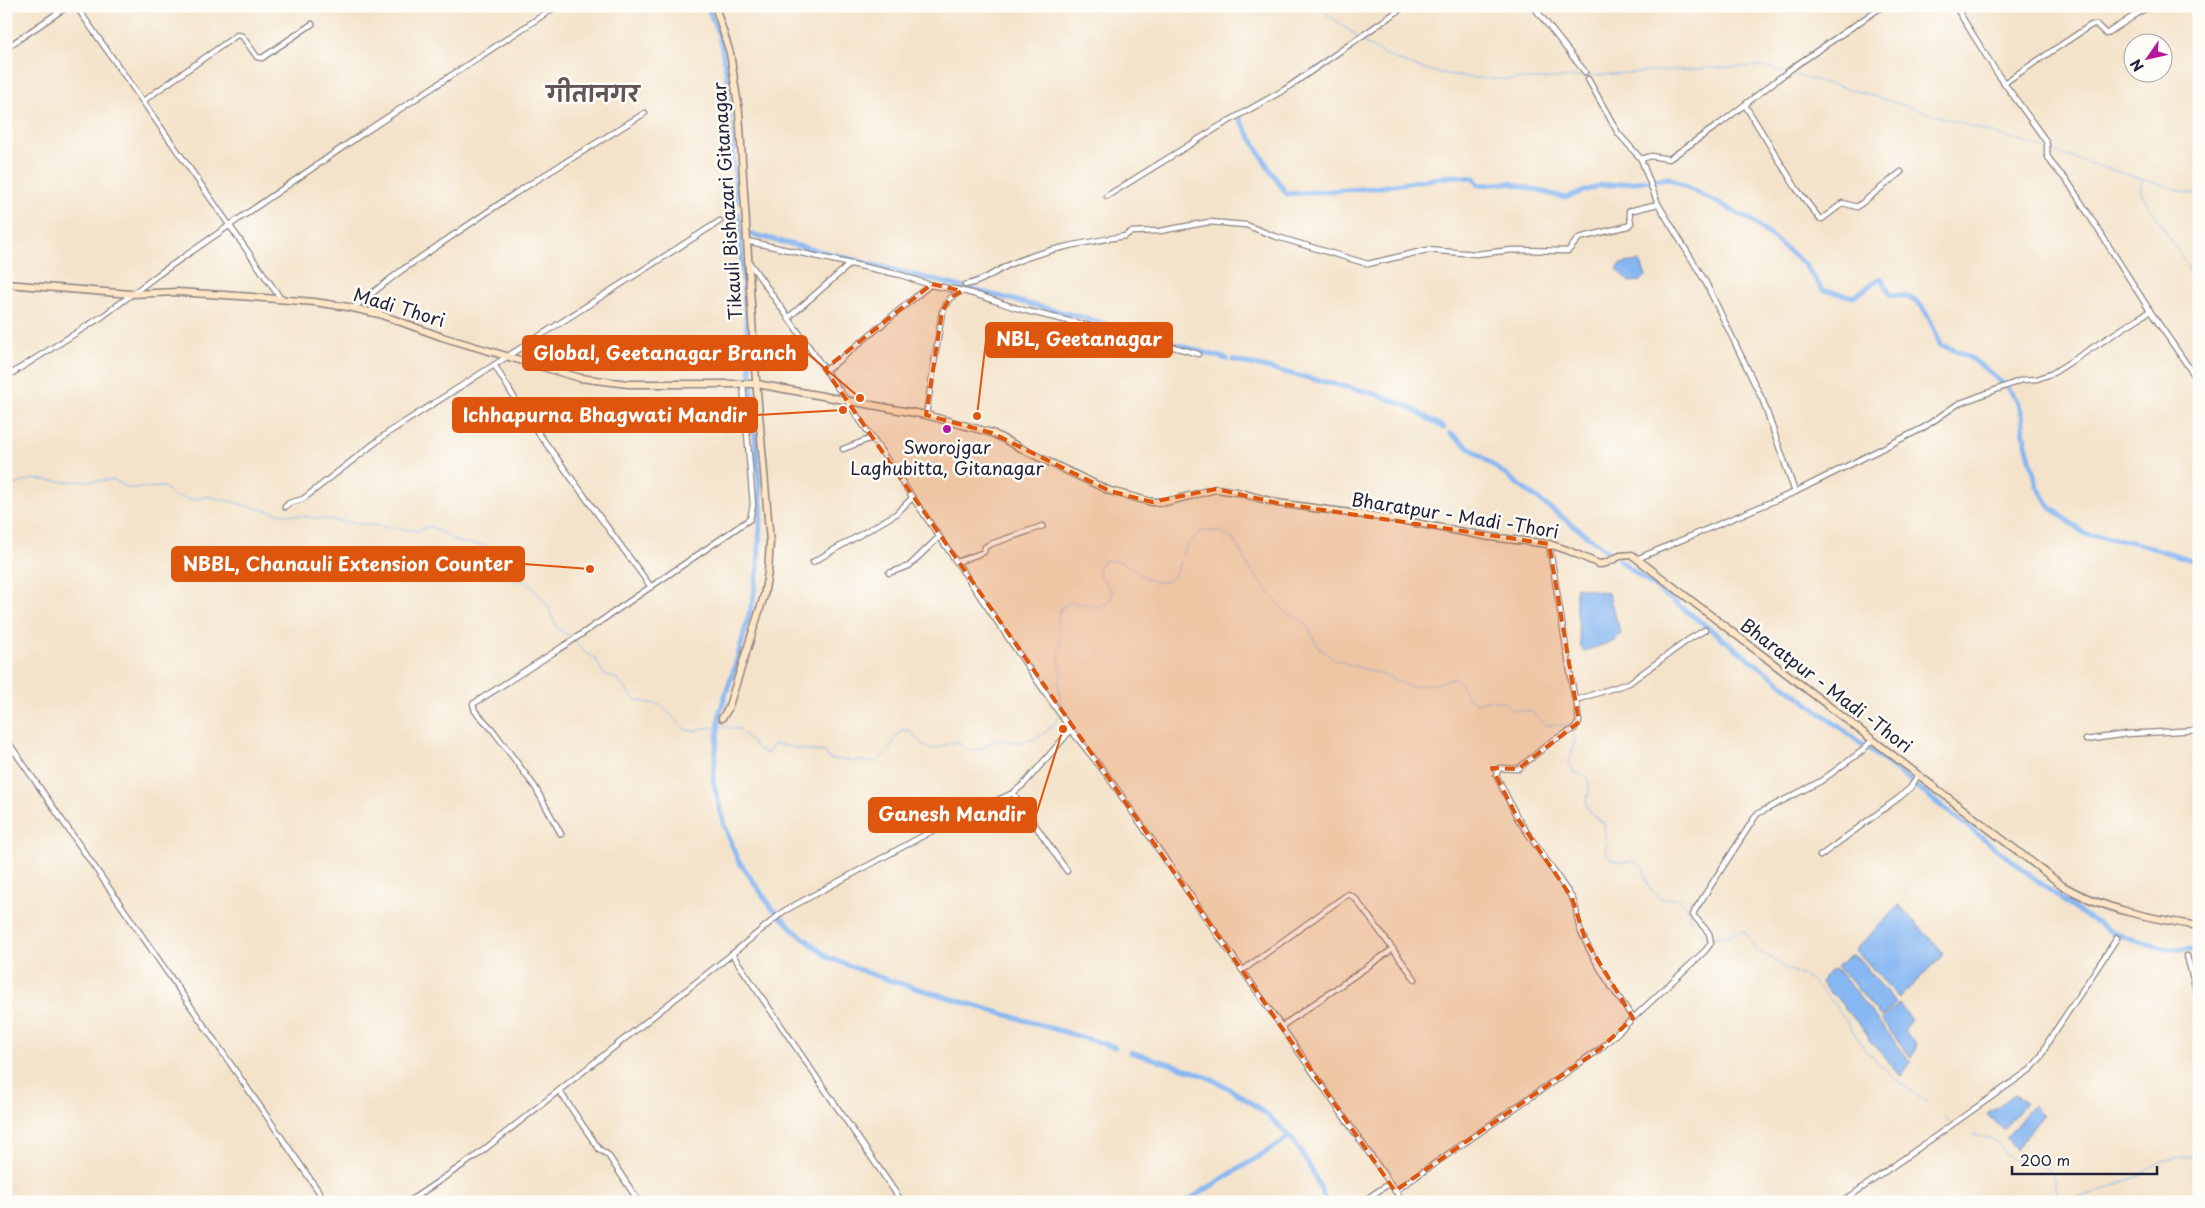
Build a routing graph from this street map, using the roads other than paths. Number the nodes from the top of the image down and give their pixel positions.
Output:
1 (68, 6) edge
2 (76, 6) edge
3 (557, 6) edge
4 (715, 6) edge
5 (1405, 6) edge
6 (1533, 6) edge
7 (1883, 6) edge
8 (1955, 6) edge
9 (2148, 6) edge
10 (312, 24) dead end
11 (6, 48) edge
12 (1585, 72) dead end
13 (1588, 80) dead end
14 (2004, 83) junction
15 (142, 101) junction
16 (1745, 105) junction
17 (645, 113) dead end
18 (1642, 159) junction
19 (1901, 172) dead end
20 (1107, 196) dead end
21 (1658, 204) junction
22 (720, 221) dead end
23 (230, 224) junction
24 (747, 241) junction
25 (748, 261) junction
26 (849, 265) junction
27 (6, 284) edge
28 (930, 285) junction
29 (965, 285) dead end
30 (957, 290) junction
31 (131, 294) junction
32 (281, 300) junction
33 (352, 308) junction
34 (2150, 311) junction
35 (788, 318) junction
36 (1198, 354) dead end
37 (508, 357) junction
38 (495, 366) junction
39 (824, 369) junction
40 (6, 377) edge
41 (2199, 382) edge
42 (745, 384) junction
43 (757, 384) junction
44 (847, 401) junction
45 (926, 415) junction
46 (872, 438) junction
47 (843, 449) dead end
48 (1795, 492) junction
49 (912, 498) junction
50 (285, 507) dead end
51 (1043, 526) dead end
52 (939, 537) junction
53 (1549, 544) junction
54 (1639, 558) junction
55 (813, 562) dead end
56 (957, 562) junction
57 (889, 573) dead end
58 (651, 587) junction
59 (1705, 630) dead end
60 (1576, 700) junction
61 (722, 718) dead end
62 (1072, 730) junction
63 (2199, 730) edge
64 (6, 739) edge
65 (1872, 740) junction
66 (2086, 740) dead end
67 (1918, 775) junction
68 (1013, 793) junction
69 (561, 834) dead end
70 (1820, 856) dead end
71 (1067, 871) dead end
72 (2199, 926) edge
73 (2117, 938) dead end
74 (1393, 949) junction
75 (732, 954) junction
76 (2187, 956) dead end
77 (1243, 970) junction
78 (1415, 979) dead end
79 (2199, 1001) edge
80 (1633, 1018) junction
81 (1282, 1026) junction
82 (560, 1092) junction
83 (1390, 1183) junction
84 (1395, 1190) junction
85 (326, 1202) edge
86 (408, 1202) edge
87 (639, 1202) edge
88 (902, 1202) edge
89 (1362, 1202) edge
90 (1403, 1202) edge
91 (1842, 1202) edge

1 - 11 street
2 - 15 street
3 - 23 street
4 - 24 main road, Tikauli Bishazari Gitanagar
5 - 20 street
6 - 12 street
7 - 16 street
8 - 14 street
9 - 14 street
10 - 15 street
13 - 18 street
14 - 34 street
15 - 23 street
16 - 18 street
16 - 19 street
17 - 33 street
18 - 21 street
21 - 29 street
21 - 48 street
22 - 37 street
23 - 31 street
23 - 32 street
24 - 25 main road, Tikauli Bishazari Gitanagar
24 - 26 street
25 - 35 street
25 - 43 main road, Tikauli Bishazari Gitanagar
26 - 28 street
26 - 35 street
27 - 31 main road, Madi Thori
28 - 30 street
28 - 39 street
30 - 36 street
30 - 45 street
31 - 32 main road, Madi Thori
31 - 40 street
32 - 33 main road, Madi Thori
33 - 37 main road, Madi Thori
34 - 41 street
34 - 48 street
35 - 39 street
37 - 38 street
37 - 42 main road, Madi Thori
38 - 50 street
38 - 58 street
39 - 44 street
42 - 43 main road, Madi Thori
42 - 58 street
43 - 44 main road, Bharatpur - Madi -Thori
43 - 61 main road, Tikauli Bishazari Gitanagar
44 - 45 main road, Bharatpur - Madi -Thori
44 - 46 street
45 - 53 main road, Bharatpur - Madi -Thori
46 - 47 street
46 - 49 street
48 - 54 street
49 - 52 street
49 - 55 street
51 - 56 street
52 - 56 street
52 - 57 street
53 - 54 main road, Bharatpur - Madi -Thori
53 - 60 street
54 - 65 main road, Bharatpur - Madi -Thori
56 - 62 street
58 - 69 street
59 - 60 street
60 - 80 street
62 - 68 street
62 - 77 street
63 - 66 street
64 - 85 street
65 - 67 main road, Bharatpur - Madi -Thori
65 - 80 street
67 - 70 street
67 - 72 main road, Bharatpur - Madi -Thori
68 - 71 street
68 - 75 street
73 - 91 street
74 - 77 street
74 - 78 street
74 - 81 street
75 - 82 street
75 - 88 street
76 - 79 street
77 - 81 street
80 - 84 street
81 - 83 street
82 - 86 street
82 - 87 street
83 - 84 street
83 - 89 street
84 - 90 street

